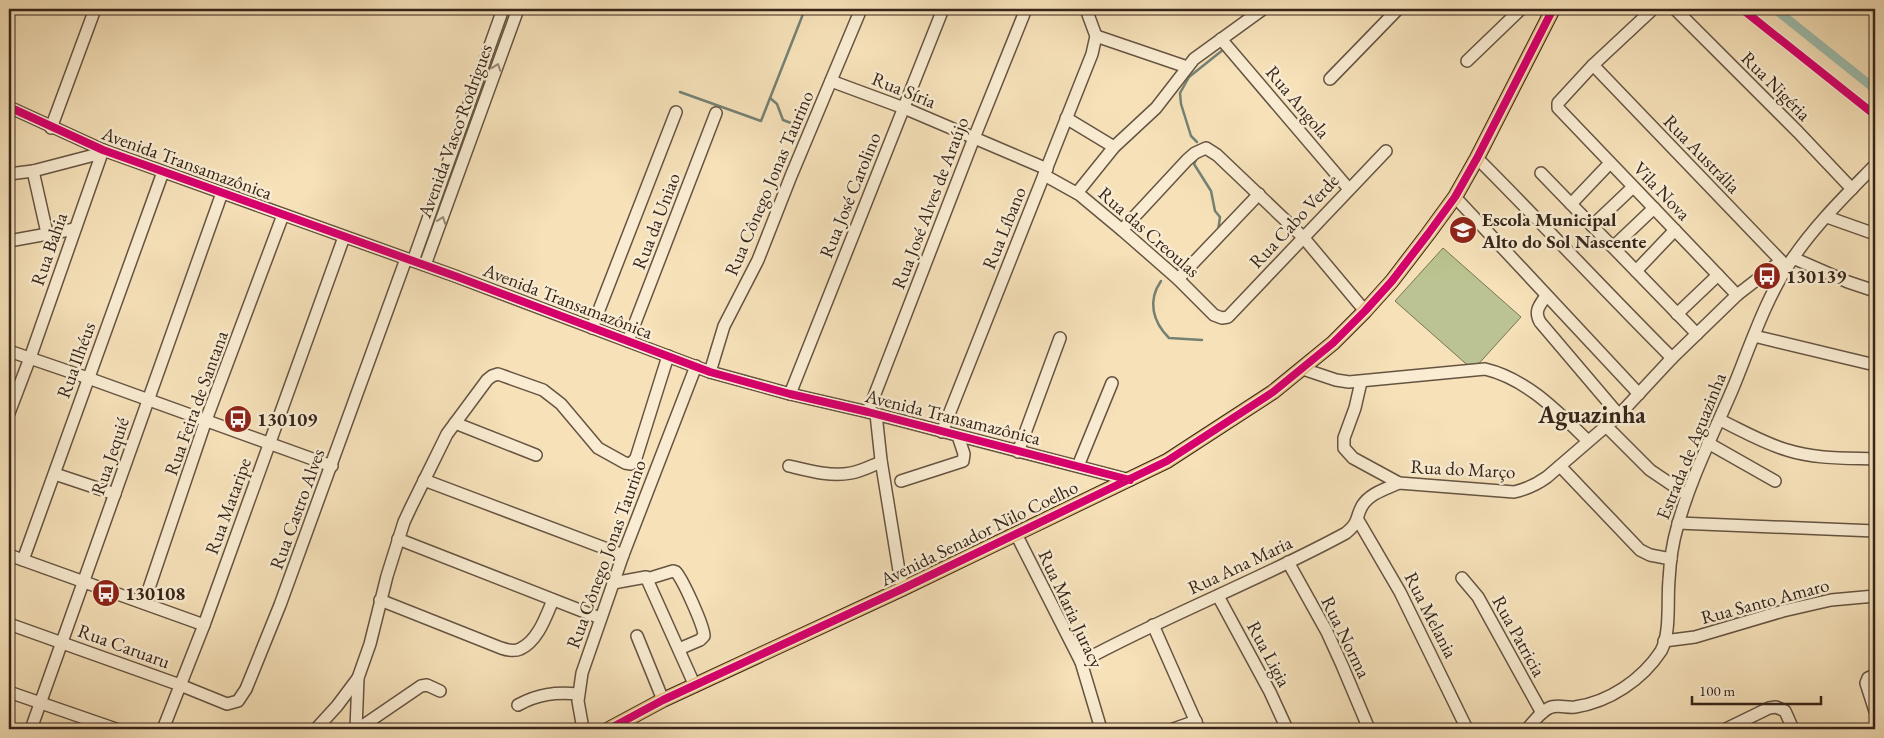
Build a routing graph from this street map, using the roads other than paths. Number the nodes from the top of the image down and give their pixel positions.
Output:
1 (95, 9) edge
2 (503, 9) edge
3 (518, 9) edge
4 (862, 9) edge
5 (943, 9) edge
6 (1026, 9) edge
7 (1086, 9) edge
8 (1263, 9) edge
9 (1398, 9) edge
10 (1520, 9) edge
11 (1653, 9) edge
12 (1675, 9) edge
13 (1549, 10) edge
14 (1096, 36) junction
15 (1221, 39) junction
16 (1467, 61) dead end
17 (1593, 65) junction
18 (1187, 67) junction
19 (1330, 79) dead end
20 (831, 81) junction
21 (9, 107) edge
22 (904, 108) junction
23 (676, 112) dead end
24 (716, 113) dead end
25 (1066, 118) junction
26 (51, 128) junction
27 (974, 138) junction
28 (1114, 147) junction
29 (102, 151) junction
30 (1386, 151) dead end
31 (1477, 158) junction
32 (1610, 163) junction
33 (1875, 165) edge
34 (33, 170) junction
35 (162, 172) junction
36 (1045, 172) junction
37 (1541, 173) dead end
38 (9, 174) edge
39 (1633, 186) junction
40 (1348, 188) junction
41 (1852, 189) junction
42 (222, 193) junction
43 (1077, 193) junction
44 (1259, 194) junction
45 (436, 197) junction
46 (1454, 197) junction
47 (448, 202) junction
48 (1571, 204) junction
49 (1654, 208) junction
50 (283, 215) junction
51 (1827, 217) junction
52 (1592, 226) junction
53 (75, 229) junction
54 (1122, 230) junction
55 (1675, 230) junction
56 (47, 233) junction
57 (1875, 234) edge
58 (344, 237) junction
59 (1303, 237) junction
60 (9, 241) edge
61 (1613, 247) junction
62 (410, 260) junction
63 (1787, 262) junction
64 (425, 266) junction
65 (1636, 271) junction
66 (1718, 275) junction
67 (1178, 279) junction
68 (1875, 291) edge
69 (1737, 295) junction
70 (1546, 296) junction
71 (1365, 311) junction
72 (1677, 314) junction
73 (1228, 317) joint
74 (592, 328) junction
75 (1696, 334) junction
76 (1754, 336) junction
77 (1060, 338) dead end
78 (628, 341) junction
79 (9, 351) edge
80 (668, 356) junction
81 (30, 358) junction
82 (1672, 358) junction
83 (1875, 365) edge
84 (696, 366) junction
85 (1303, 369) junction
86 (710, 372) junction
87 (88, 378) junction
88 (1361, 382) junction
89 (1112, 383) dead end
90 (790, 394) junction
91 (1639, 394) junction
92 (148, 400) junction
93 (9, 413) edge
94 (872, 413) junction
95 (1619, 415) junction
96 (206, 420) junction
97 (1720, 420) junction
98 (455, 423) junction
99 (1606, 426) junction
100 (942, 432) junction
101 (958, 436) junction
102 (1588, 440) junction
103 (1708, 443) junction
104 (270, 444) junction
105 (1018, 452) junction
106 (536, 455) dead end
107 (1875, 459) edge
108 (881, 462) junction
109 (332, 466) junction
110 (790, 466) dead end
111 (1078, 466) junction
112 (1560, 466) junction
113 (55, 474) junction
114 (424, 480) junction
115 (1130, 480) junction
116 (902, 481) dead end
117 (1776, 481) dead end
118 (1399, 483) junction
119 (115, 494) junction
120 (1687, 494) junction
121 (1358, 520) junction
122 (1678, 523) junction
123 (1875, 531) edge
124 (1016, 534) junction
125 (398, 539) junction
126 (9, 555) edge
127 (623, 555) junction
128 (1671, 559) junction
129 (23, 560) junction
130 (1288, 562) junction
131 (1462, 578) dead end
132 (647, 579) junction
133 (84, 581) junction
134 (613, 583) junction
135 (902, 589) junction
136 (1218, 596) junction
137 (1875, 596) edge
138 (380, 600) junction
139 (553, 600) junction
140 (144, 603) junction
141 (600, 618) junction
142 (9, 624) edge
143 (204, 625) junction
144 (1153, 625) junction
145 (637, 636) dead end
146 (1664, 641) junction
147 (63, 642) junction
148 (679, 649) junction
149 (1081, 662) junction
150 (1875, 675) edge
151 (358, 678) junction
152 (180, 685) junction
153 (695, 686) junction
154 (440, 691) dead end
155 (9, 692) edge
156 (578, 694) junction
157 (663, 700) junction
158 (41, 703) junction
159 (227, 704) joint
160 (518, 705) dead end
161 (1875, 711) edge
162 (1542, 713) junction
163 (1198, 725) edge
164 (31, 729) edge
165 (116, 729) edge
166 (163, 729) edge
167 (316, 729) edge
168 (357, 729) edge
169 (583, 729) edge
170 (609, 729) edge
171 (1101, 729) edge
172 (1173, 729) edge
173 (1287, 729) edge
174 (1369, 729) edge
175 (1467, 729) edge
176 (1527, 729) edge
177 (1726, 729) edge
178 (1793, 729) edge

1 - 26 street
2 - 45 street, Avenida Vasco Rodrigues
47 -> 3 street, Avenida Vasco Rodrigues
4 - 20 street, Rua Cônego Jonas Taurino
5 - 22 street, Rua José Carolino
6 - 27 street, Rua José Alves de Araújo
7 - 14 street
8 - 15 street
9 - 19 street
10 - 16 street
11 - 17 street
12 - 41 street, Rua Nigéria
13 - 31 main road, Avenida Senador Nilo Coelho
14 - 18 street
14 - 25 street, Rua Líbano
15 - 18 street
15 - 40 street, Rua Angola
17 - 32 street, Vila Nova
17 - 63 street, Rua Austrália
18 - 28 street
20 - 22 street, Rua Síria
20 - 86 street, Rua Cônego Jonas Taurino
21 - 26 street, Avenida Transamazônica
22 - 27 street, Rua Síria
22 - 90 street, Rua José Carolino
23 - 74 street
24 - 78 street, Rua da Uniao
25 - 28 street
25 - 36 street, Rua Líbano
26 - 29 street, Avenida Transamazônica
27 - 36 street, Rua Síria
27 - 94 street, Rua José Alves de Araújo
28 - 43 street
29 - 34 street
29 - 35 street, Avenida Transamazônica
29 - 53 street, Rua Bahia
30 - 40 street, Rua Cabo Verde
31 - 46 main road, Avenida Senador Nilo Coelho
31 - 82 street
32 - 39 street, Vila Nova
32 - 48 street
33 - 41 street, Estrada de Aguazinha
34 - 38 street
34 - 56 street
35 - 42 street, Avenida Transamazônica
35 - 87 street, Rua Ilhéus
36 - 43 street, Rua das Creoulas
36 - 100 street, Rua Líbano
37 - 48 street
39 - 49 street, Vila Nova
39 - 52 street
40 - 59 street, Rua Cabo Verde
41 - 51 street, Estrada de Aguazinha
42 - 50 street, Avenida Transamazônica
42 - 92 street, Rua Jequié
43 - 54 street, Rua das Creoulas
44 - 54 street
44 - 59 street
44 - 67 street
45 - 47 street
45 - 62 street, Avenida Vasco Rodrigues
46 - 70 street
46 - 71 main road, Avenida Senador Nilo Coelho
64 -> 47 street, Avenida Vasco Rodrigues
48 - 52 street
49 - 55 street, Vila Nova
49 - 61 street
50 - 58 street, Avenida Transamazônica
50 - 96 street, Rua Feira de Santana
51 - 57 street
51 - 63 street, Estrada de Aguazinha
52 - 61 street
53 - 56 street
53 - 81 street, Rua Bahia
54 - 67 street, Rua das Creoulas
55 - 65 street
55 - 66 street, Vila Nova
56 - 60 street
58 - 62 street, Avenida Transamazônica
58 - 104 street, Rua Mataripe
59 - 71 street
59 - 73 street, Rua Cabo Verde
61 - 65 street
62 - 64 street, Avenida Transamazônica
62 - 109 street, Rua Castro Alves
63 - 68 street
63 - 69 street, Rua do Março
63 - 76 street, Estrada de Aguazinha
64 - 74 street, Avenida Transamazônica
65 - 72 street
66 - 69 street, Vila Nova
66 - 72 street
67 - 73 street, Rua das Creoulas
69 - 75 street, Rua do Março
70 - 91 street
70 - 95 street
71 - 85 main road, Avenida Senador Nilo Coelho
72 - 75 street
74 - 78 street, Avenida Transamazônica
75 - 82 street, Rua do Março
76 - 83 street
76 - 97 street, Estrada de Aguazinha
77 - 105 street
78 - 80 street, Avenida Transamazônica
79 - 81 street
80 - 84 street, Avenida Transamazônica
80 - 98 street, Rua Cônego Jonas Taurino
81 - 87 street
81 - 93 street, Rua Bahia
82 - 91 street, Rua do Março
84 - 86 street, Avenida Transamazônica
84 - 127 street, Rua Cônego Jonas Taurino
85 - 88 street
85 - 115 main road, Avenida Senador Nilo Coelho
86 - 90 street, Avenida Transamazônica
87 - 92 street
87 - 113 street, Rua Ilhéus
88 - 102 street
88 - 118 street, Rua do Março
89 - 111 street
90 - 94 street, Avenida Transamazônica
91 - 95 street, Rua do Março
92 - 96 street
92 - 119 street, Rua Jequié
94 - 100 street, Avenida Transamazônica
94 - 108 street, Rua José Alves de Araújo
95 - 99 street, Rua do Março
96 - 104 street
96 - 140 street, Rua Feira de Santana
97 - 103 street, Estrada de Aguazinha
97 - 107 street
98 - 106 street
98 - 114 street
99 - 102 street, Rua do Março
99 - 120 street
100 - 101 street, Avenida Transamazônica
101 - 105 street, Avenida Transamazônica
101 - 116 street
102 - 112 street, Rua do Março
103 - 117 street
103 - 120 street, Estrada de Aguazinha
104 - 109 street
104 - 143 street, Rua Mataripe
105 - 111 street, Avenida Transamazônica
108 - 110 street
108 - 135 street, Rua José Alves de Araújo
109 - 159 street, Rua Castro Alves
111 - 115 street, Avenida Transamazônica
112 - 118 street, Rua do Março
112 - 128 street
113 - 119 street
113 - 129 street, Rua Ilhéus
114 - 125 street
114 - 127 street
115 - 124 main road, Avenida Senador Nilo Coelho
118 - 121 street, Rua Ana Maria
119 - 133 street, Rua Jequié
120 - 122 street, Estrada de Aguazinha
121 - 130 street, Rua Ana Maria
121 - 175 street, Rua Melania
122 - 123 street
122 - 128 street, Estrada de Aguazinha
124 - 135 main road, Avenida Senador Nilo Coelho
124 - 149 street, Rua Maria Juracy
125 - 138 street
125 - 139 street
126 - 129 street
127 - 134 street, Rua Cônego Jonas Taurino
128 - 146 street, Estrada de Aguazinha
129 - 133 street
130 - 136 street, Rua Ana Maria
130 - 174 street, Rua Norma
131 - 162 street, Rua Patricia
132 - 134 street
132 - 148 street
132 - 148 street
133 - 140 street
133 - 147 street, Rua Jequié
134 - 141 street, Rua Cônego Jonas Taurino
135 - 153 main road, Avenida Senador Nilo Coelho
136 - 144 street, Rua Ana Maria
136 - 173 street, Rua Ligia
137 - 146 street, Rua Santo Amaro
138 - 139 street
138 - 151 street
139 - 141 street
140 - 143 street
141 - 156 street, Rua Cônego Jonas Taurino
142 - 147 street, Rua Caruaru
143 - 152 street, Rua Mataripe
144 - 149 street, Rua Ana Maria
144 - 163 street
145 - 157 street
146 - 162 street, Estrada de Aguazinha
147 - 152 street, Rua Caruaru
147 - 158 street, Rua Jequié
148 - 153 street
149 - 171 street, Rua Maria Juracy
150 - 161 street
151 - 167 street
151 - 168 street
152 - 159 street, Rua Caruaru
152 - 166 street, Rua Mataripe
153 - 157 main road, Avenida Senador Nilo Coelho
154 - 168 street
155 - 158 street
156 - 160 street
156 - 169 street, Rua Cônego Jonas Taurino
157 - 170 main road, Avenida Senador Nilo Coelho
158 - 164 street, Rua Jequié
158 - 165 street
162 - 176 street
163 - 172 street
177 - 178 street

